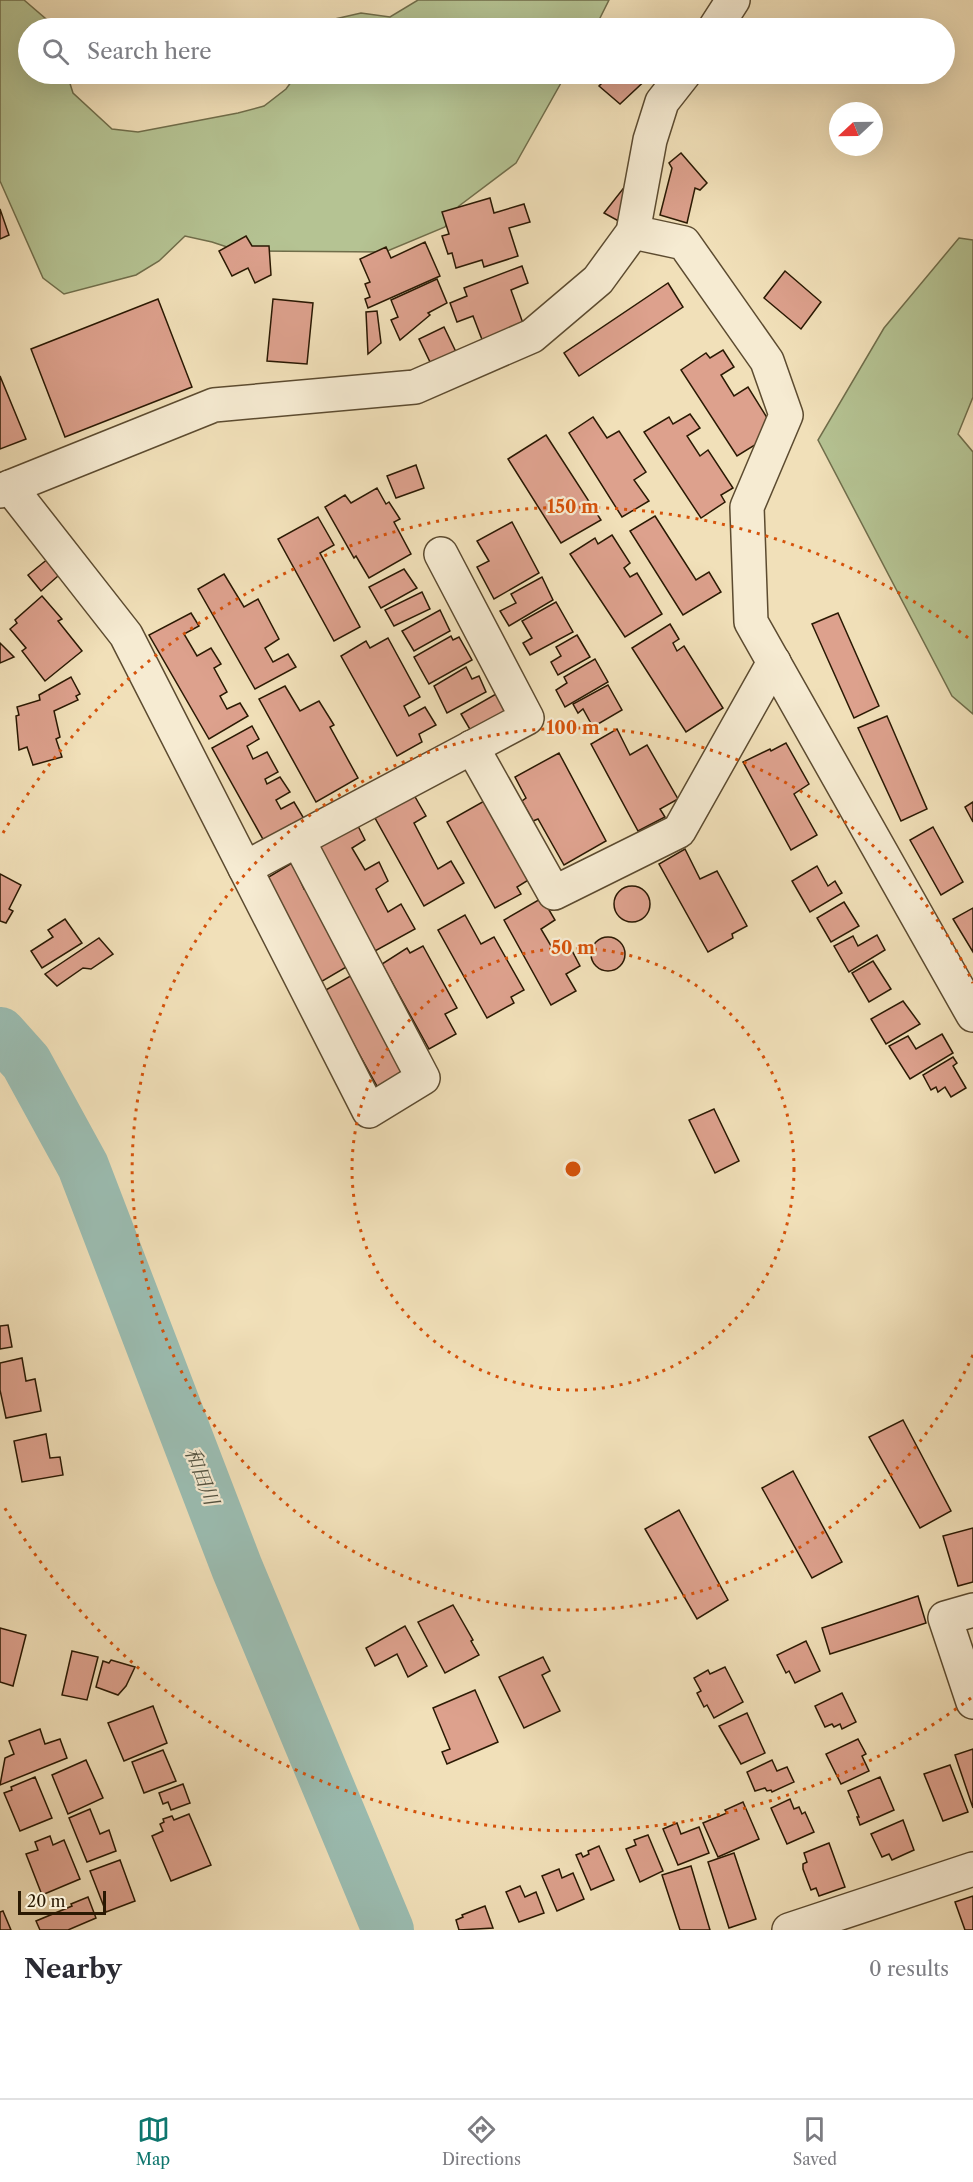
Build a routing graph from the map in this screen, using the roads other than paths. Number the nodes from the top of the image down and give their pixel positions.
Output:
1 (733, 0) edge
2 (721, 18) edge
3 (676, 84) edge
4 (633, 232) junction
5 (5, 489) edge
6 (441, 554) dead end
7 (774, 662) junction
8 (472, 747) junction
9 (298, 840) junction
10 (245, 868) junction
11 (973, 1015) edge
12 (973, 1610) edge
13 (973, 1702) edge
14 (973, 1869) edge
15 (789, 1930) edge

1 - 2 street
3 - 4 street
4 - 5 street
4 - 7 street
5 - 10 street
6 - 8 street
7 - 8 street
7 - 11 street
8 - 9 street
9 - 10 street
9 - 10 street
12 - 13 street
14 - 15 street

